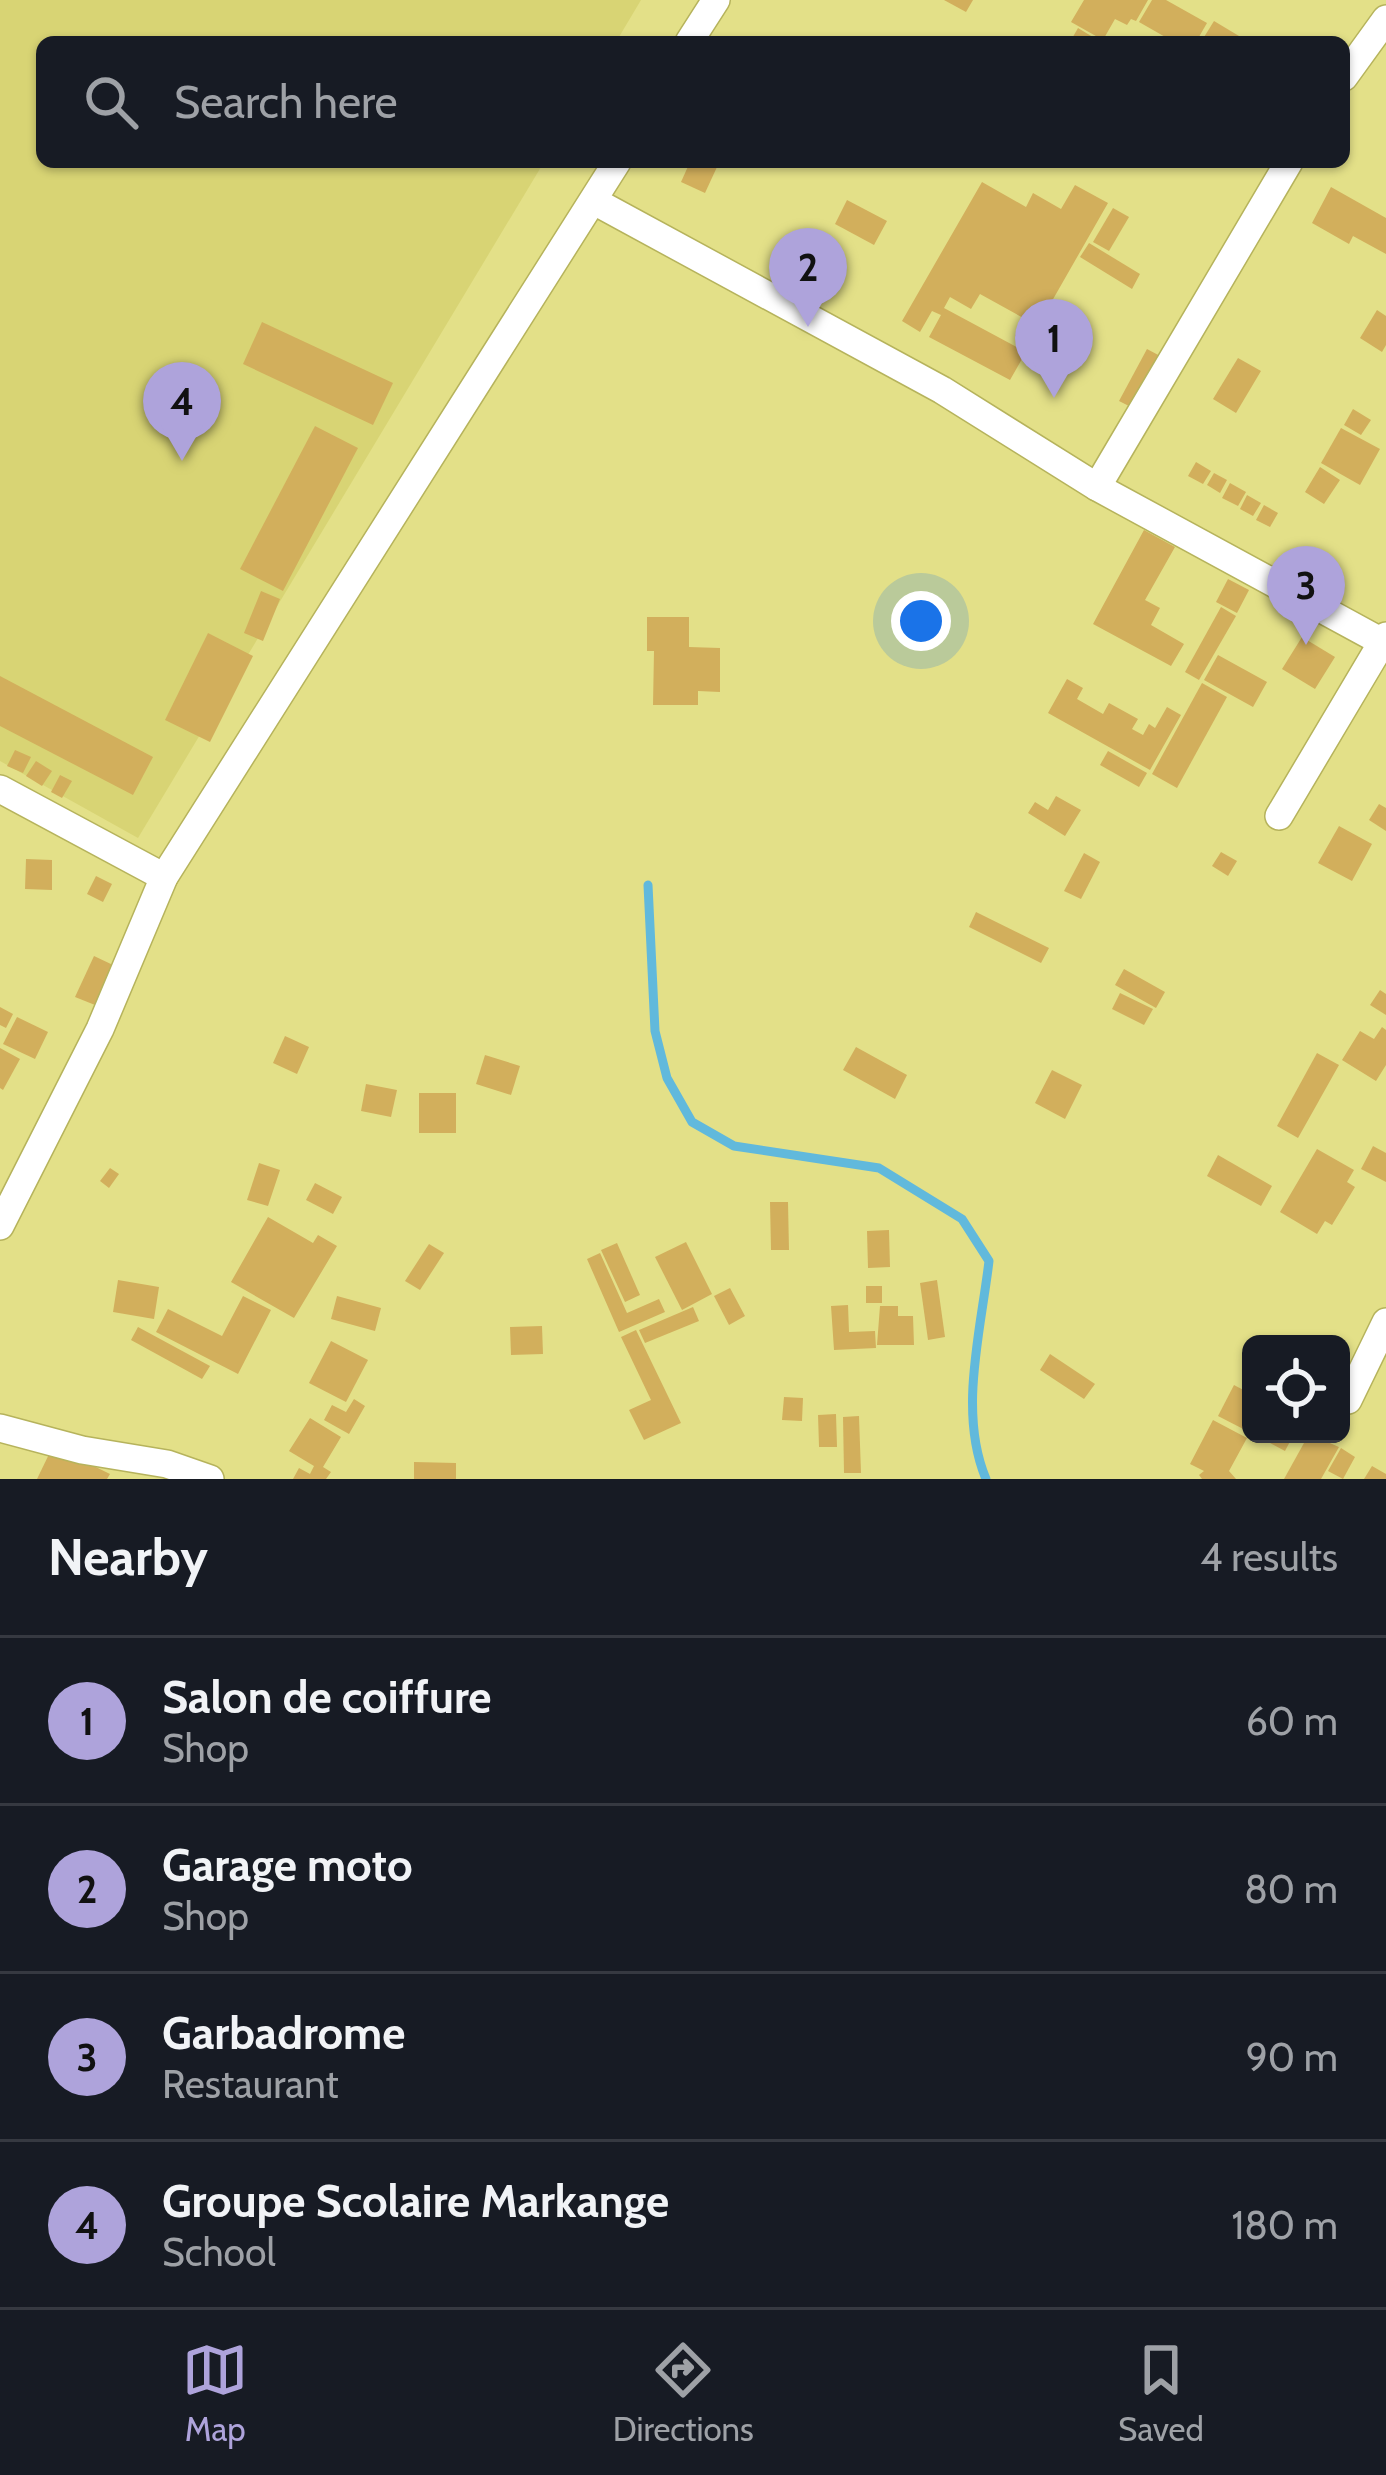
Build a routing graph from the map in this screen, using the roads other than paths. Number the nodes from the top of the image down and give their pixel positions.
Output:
1 (716, 0) edge
2 (1386, 19) edge
3 (693, 36) edge
4 (1350, 69) edge
5 (613, 168) edge
6 (1285, 168) edge
7 (594, 201) junction
8 (1096, 487) junction
9 (1385, 640) edge
10 (0, 789) edge
11 (1279, 816) dead end
12 (164, 877) junction
13 (0, 1226) edge
14 (1386, 1322) edge
15 (1350, 1396) edge
16 (0, 1428) edge
17 (210, 1479) edge

1 - 3 street
2 - 4 street
5 - 7 street
6 - 8 street
7 - 8 street
7 - 12 street
8 - 9 street
9 - 11 street
10 - 12 street
12 - 13 street
14 - 15 street
16 - 17 street

